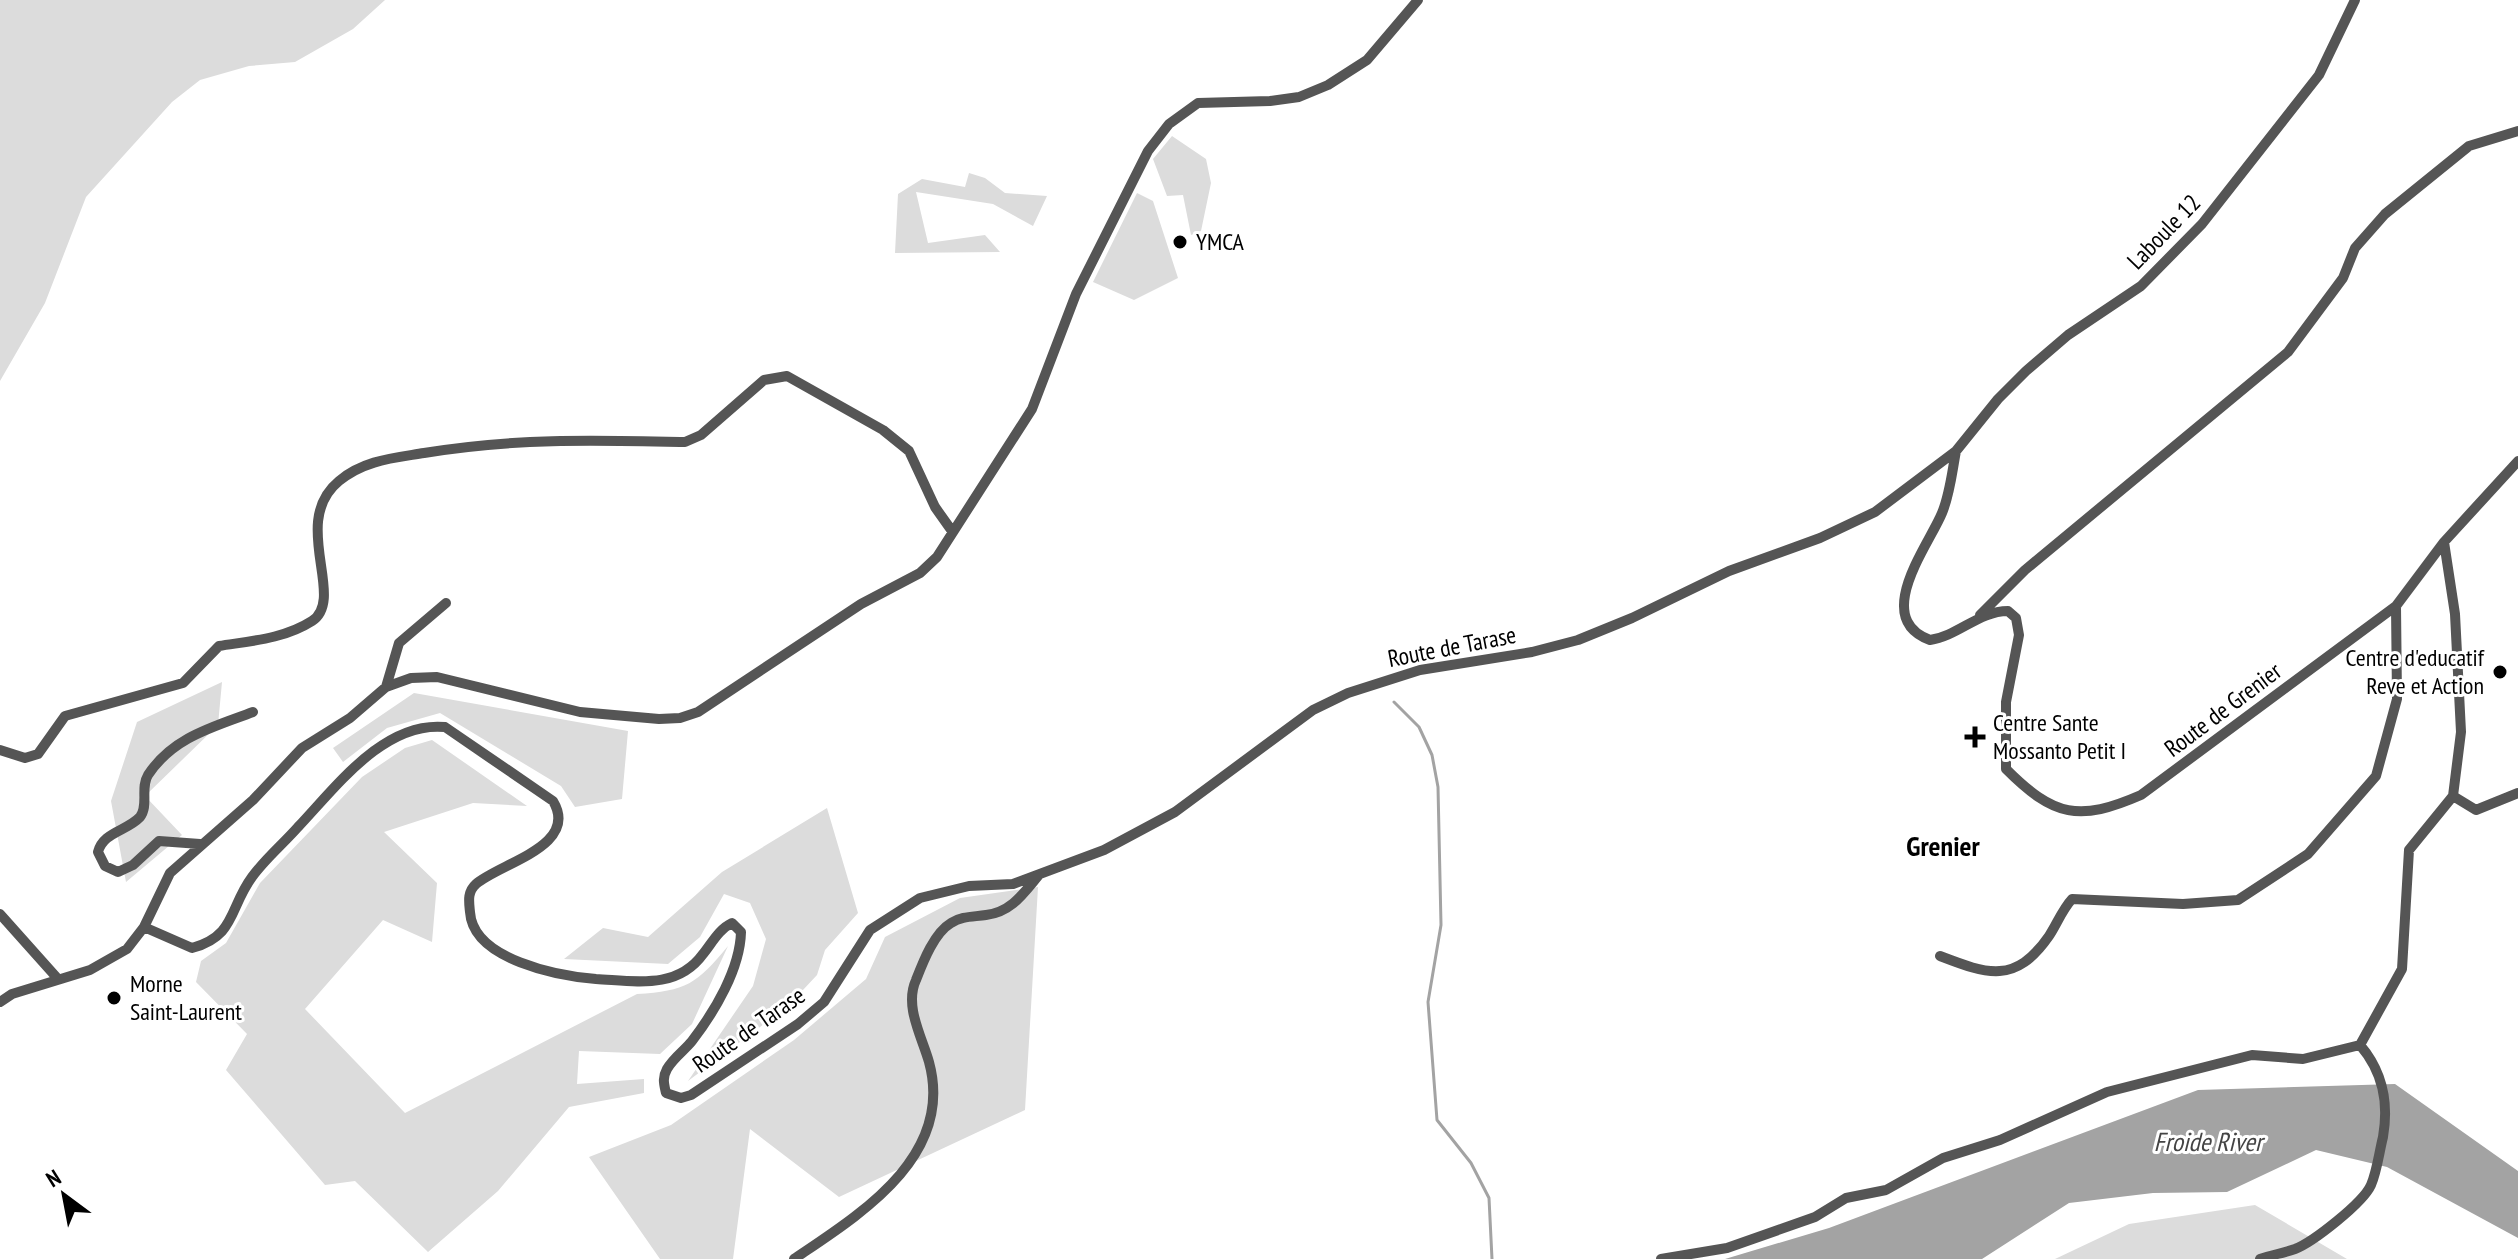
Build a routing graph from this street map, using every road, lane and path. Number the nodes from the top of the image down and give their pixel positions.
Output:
1 (1418, 0) edge
2 (2355, 0) edge
3 (2518, 131) edge
4 (1956, 451) junction
5 (2518, 461) edge
6 (952, 531) junction
7 (2444, 542) junction
8 (446, 603) dead end
9 (2396, 606) junction
10 (1973, 622) junction
11 (386, 687) junction
12 (253, 712) dead end
13 (0, 750) edge
14 (2518, 793) edge
15 (2453, 796) junction
16 (200, 844) junction
17 (1038, 876) junction
18 (0, 914) edge
19 (144, 927) junction
20 (1940, 956) dead end
21 (58, 979) junction
22 (0, 1002) edge
23 (2360, 1045) junction
24 (794, 1259) edge
25 (1661, 1259) edge
26 (2260, 1259) edge

1 - 6 street
2 - 4 street, Laboule 12
3 - 10 street
4 - 10 street, Route de Grenier
4 - 17 street, Route de Tarase
5 - 7 street, Route de Grenier
6 - 11 street
6 - 13 street
7 - 9 street, Route de Grenier
7 - 15 street
8 - 11 street
9 - 10 street, Route de Grenier
9 - 20 street
11 - 16 street
12 - 16 street
14 - 15 street
15 - 23 street
16 - 19 street
17 - 19 street, Route de Tarase
17 - 24 street
18 - 21 street
19 - 21 street
21 - 22 street
23 - 25 street
23 - 26 street

